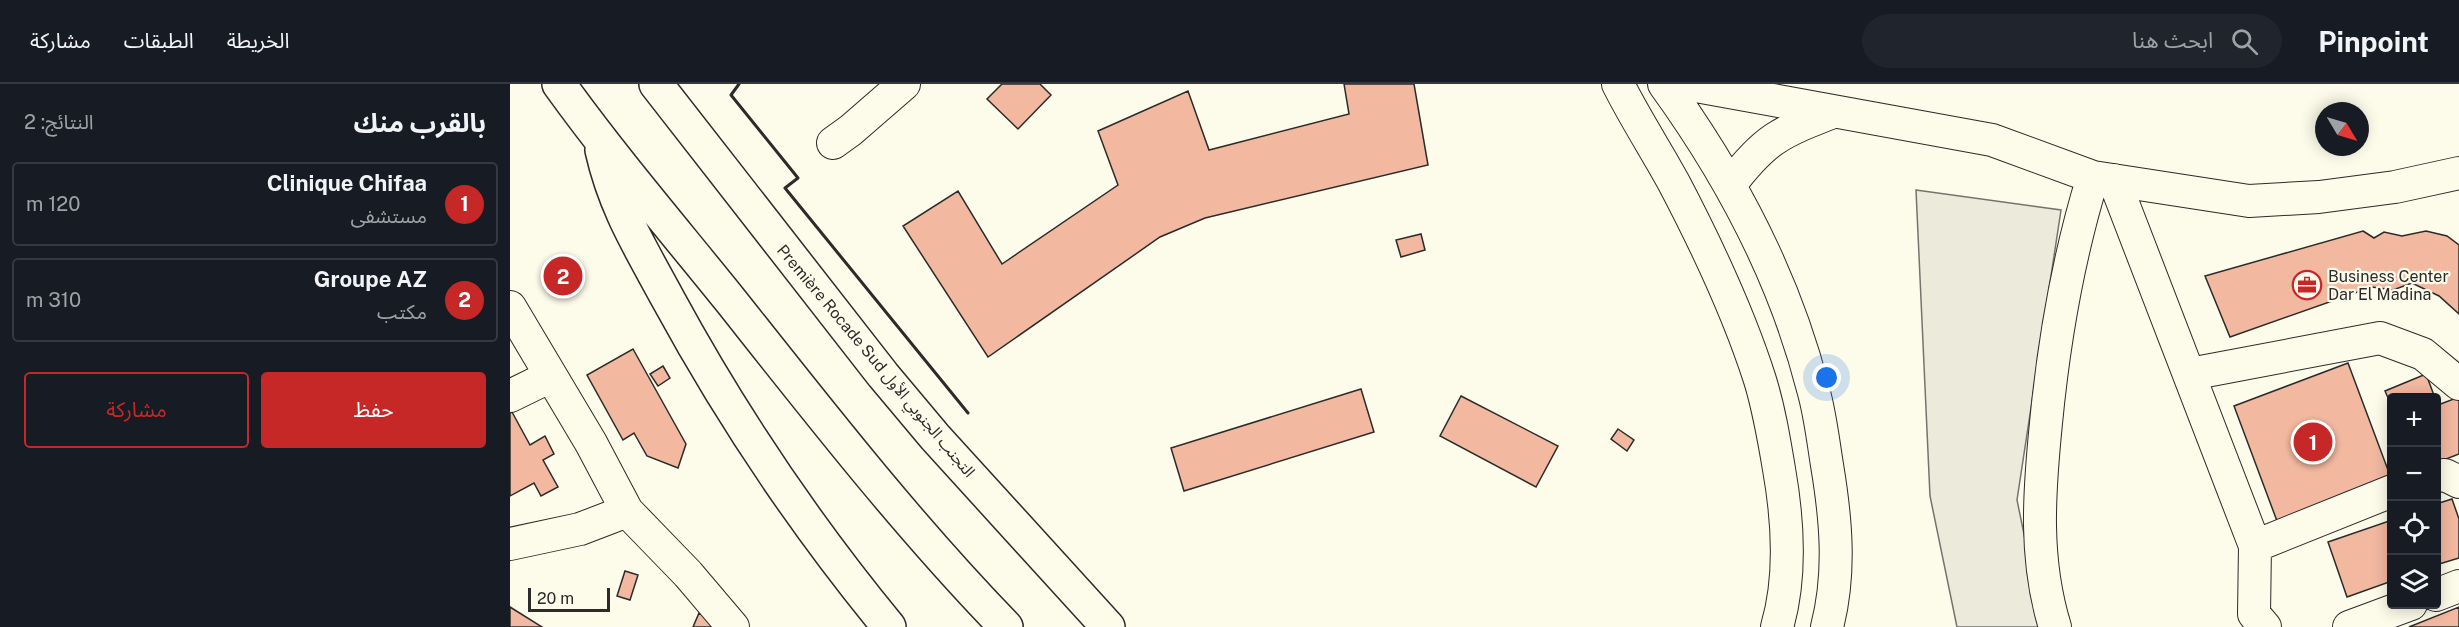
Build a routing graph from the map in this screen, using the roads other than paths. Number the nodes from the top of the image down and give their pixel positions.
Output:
1 (559, 84) edge
2 (656, 84) edge
3 (904, 84) edge
4 (1618, 84) edge
5 (1664, 84) edge
6 (1685, 84) edge
7 (1833, 112) junction
8 (601, 142) junction
9 (833, 143) dead end
10 (2459, 173) edge
11 (2104, 179) junction
12 (1730, 185) junction
13 (510, 307) edge
14 (2190, 374) junction
15 (551, 376) junction
16 (2459, 384) edge
17 (510, 396) edge
18 (2441, 475) edge
19 (2459, 482) edge
20 (2387, 493) edge
21 (627, 511) junction
22 (510, 544) edge
23 (2255, 546) junction
24 (2459, 586) edge
25 (2441, 593) edge
26 (2398, 609) edge
27 (2258, 623) edge
28 (733, 627) edge
29 (889, 627) edge
30 (1006, 627) edge
31 (1108, 627) edge
32 (1777, 627) edge
33 (1827, 627) edge
34 (2055, 627) edge
35 (2349, 627) edge

1 - 8 highway
2 - 31 highway, Première Rocade Sud التجنب الجنوبي الأول
3 - 9 street
4 - 32 street
5 - 12 street
6 - 7 street
7 - 11 street
7 - 12 street
8 - 29 highway
8 - 30 highway
10 - 11 street
11 - 14 street
11 - 34 street
12 - 33 street
13 - 15 street
14 - 16 street
14 - 23 street
15 - 17 street
15 - 21 street
18 - 19 street
20 - 23 street
21 - 22 street
21 - 28 street
23 - 27 street
24 - 25 street
26 - 35 street

